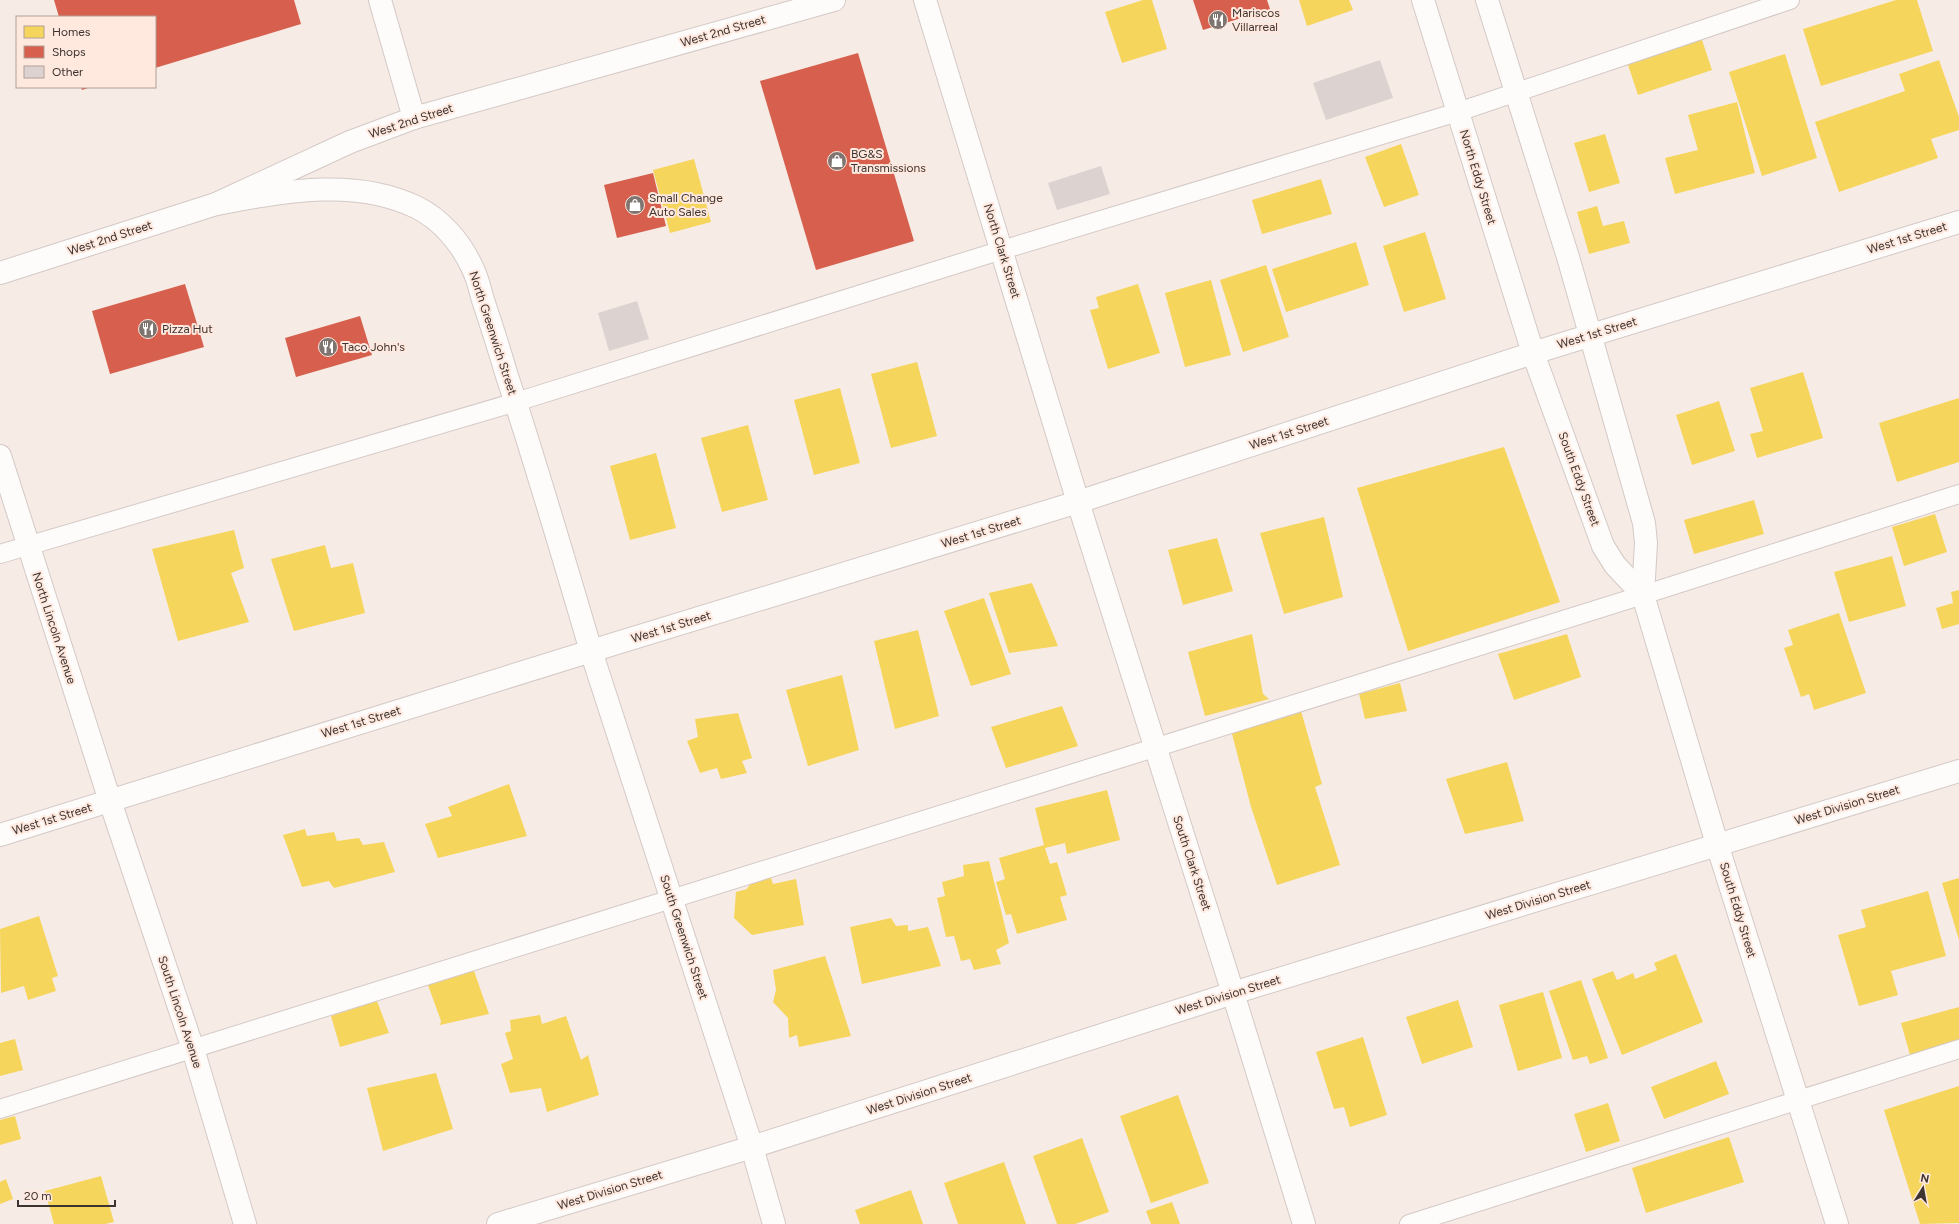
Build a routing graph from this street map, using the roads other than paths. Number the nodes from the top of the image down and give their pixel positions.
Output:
1 (380, 0) edge
2 (834, 0) edge
3 (925, 0) edge
4 (1423, 0) edge
5 (1487, 0) edge
6 (1790, 0) edge
7 (1516, 92) junction
8 (1458, 112) junction
9 (414, 118) junction
10 (216, 204) junction
11 (1959, 222) edge
12 (1002, 250) junction
13 (0, 273) edge
14 (1590, 336) junction
15 (1533, 353) junction
16 (516, 402) junction
17 (0, 456) edge
18 (1959, 494) edge
19 (1078, 502) junction
20 (27, 546) junction
21 (0, 554) edge
22 (1643, 595) junction
23 (591, 651) junction
24 (1156, 748) junction
25 (1959, 772) edge
26 (110, 801) junction
27 (0, 835) edge
28 (1717, 844) junction
29 (671, 898) junction
30 (1233, 993) junction
31 (193, 1049) junction
32 (1959, 1049) edge
33 (1797, 1101) junction
34 (0, 1109) edge
35 (752, 1147) junction
36 (245, 1224) edge
37 (498, 1224) edge
38 (774, 1224) edge
39 (1304, 1224) edge
40 (1409, 1224) edge
41 (1837, 1224) edge

1 - 9 main road
2 - 9 main road, West 2nd Street
3 - 12 main road, North Clark Street
4 - 8 main road, North Eddy Street
5 - 7 main road
6 - 7 lane
7 - 8 lane
7 - 14 main road
8 - 12 lane
8 - 15 main road, North Eddy Street
9 - 10 main road, West 2nd Street
10 - 13 main road, West 2nd Street
10 - 16 main road, North Greenwich Street
11 - 14 main road, West 1st Street
12 - 16 lane
12 - 19 main road, North Clark Street
14 - 15 main road, West 1st Street
14 - 22 main road, South Eddy Street
15 - 19 main road, West 1st Street
15 - 22 main road, South Eddy Street
16 - 20 lane
16 - 23 main road, North Greenwich Street
17 - 20 main road, North Lincoln Avenue
18 - 22 lane
19 - 23 main road, West 1st Street
19 - 24 main road, South Clark Street
20 - 21 lane
20 - 26 main road, North Lincoln Avenue
22 - 24 lane
22 - 28 main road, South Eddy Street
23 - 26 main road, West 1st Street
23 - 29 main road, South Greenwich Street
24 - 29 lane
24 - 30 main road, South Clark Street
25 - 28 main road, West Division Street
26 - 27 main road, West 1st Street
26 - 31 main road, South Lincoln Avenue
28 - 30 main road, West Division Street
28 - 33 main road, South Eddy Street
29 - 31 lane
29 - 35 main road, South Greenwich Street
30 - 35 main road, West Division Street
30 - 39 main road, South Clark Street
31 - 34 lane
31 - 36 main road, South Lincoln Avenue
32 - 33 lane
33 - 40 lane
33 - 41 main road, South Eddy Street
35 - 37 main road, West Division Street
35 - 38 main road, South Greenwich Street

